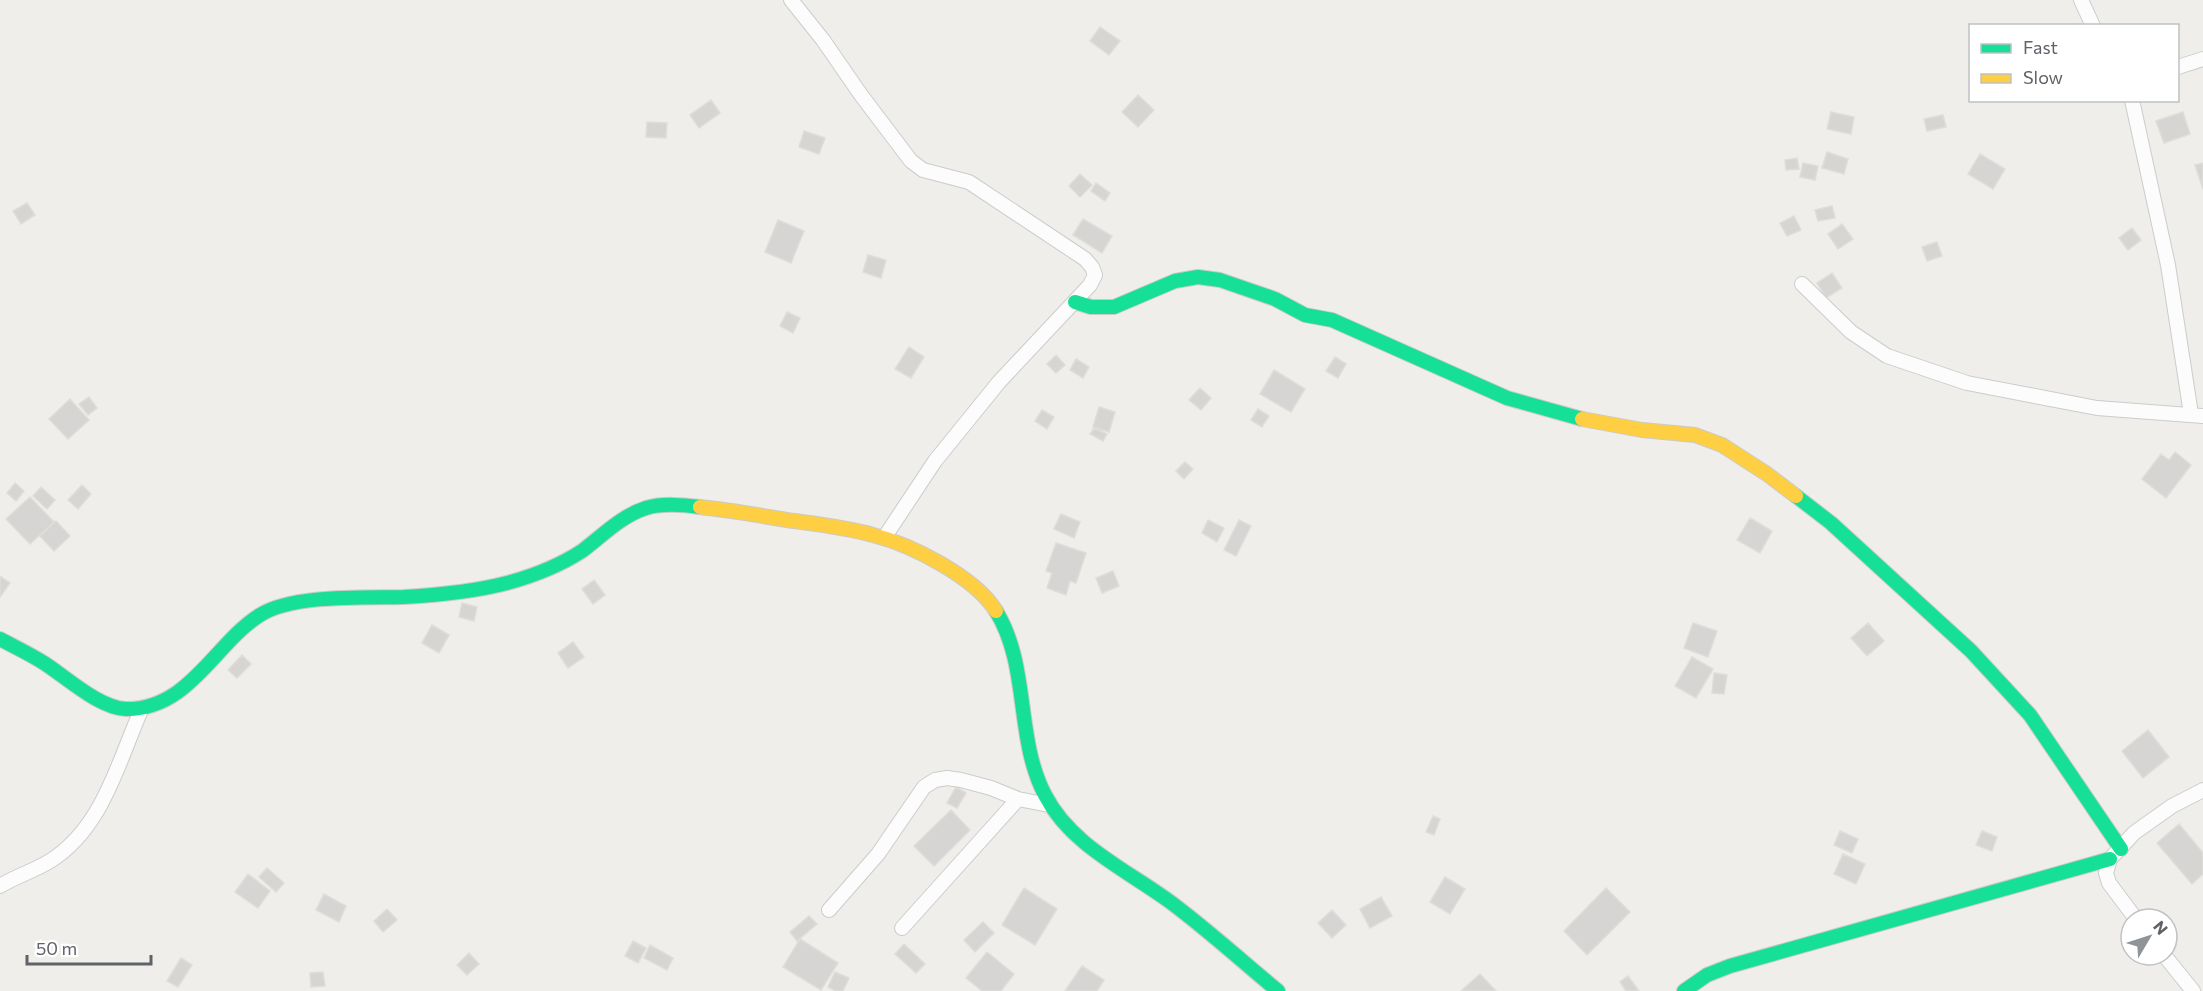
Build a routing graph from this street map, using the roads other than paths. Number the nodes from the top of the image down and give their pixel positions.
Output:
1 (791, 0) edge
2 (2081, 0) edge
3 (2092, 24) edge
4 (2203, 59) edge
5 (2179, 67) edge
6 (2132, 102) edge
7 (1802, 284) dead end
8 (1075, 302) junction
9 (2197, 415) edge
10 (884, 538) junction
11 (0, 639) edge
12 (142, 708) junction
13 (2203, 790) edge
14 (1018, 799) junction
15 (1049, 805) junction
16 (2121, 849) junction
17 (2110, 859) junction
18 (0, 886) edge
19 (2127, 907) edge
20 (829, 910) dead end
21 (902, 928) dead end
22 (2174, 967) edge
23 (1278, 991) edge
24 (1684, 991) edge
25 (2193, 991) edge

1 - 8 street
2 - 3 street
4 - 5 street
6 - 9 street
7 - 9 street
8 - 10 street
8 - 16 street
10 - 12 street
10 - 15 street
11 - 12 street
12 - 18 street
13 - 16 street
14 - 15 street
14 - 20 street
14 - 21 street
15 - 23 street
16 - 17 street
17 - 19 street
17 - 24 street
22 - 25 street

